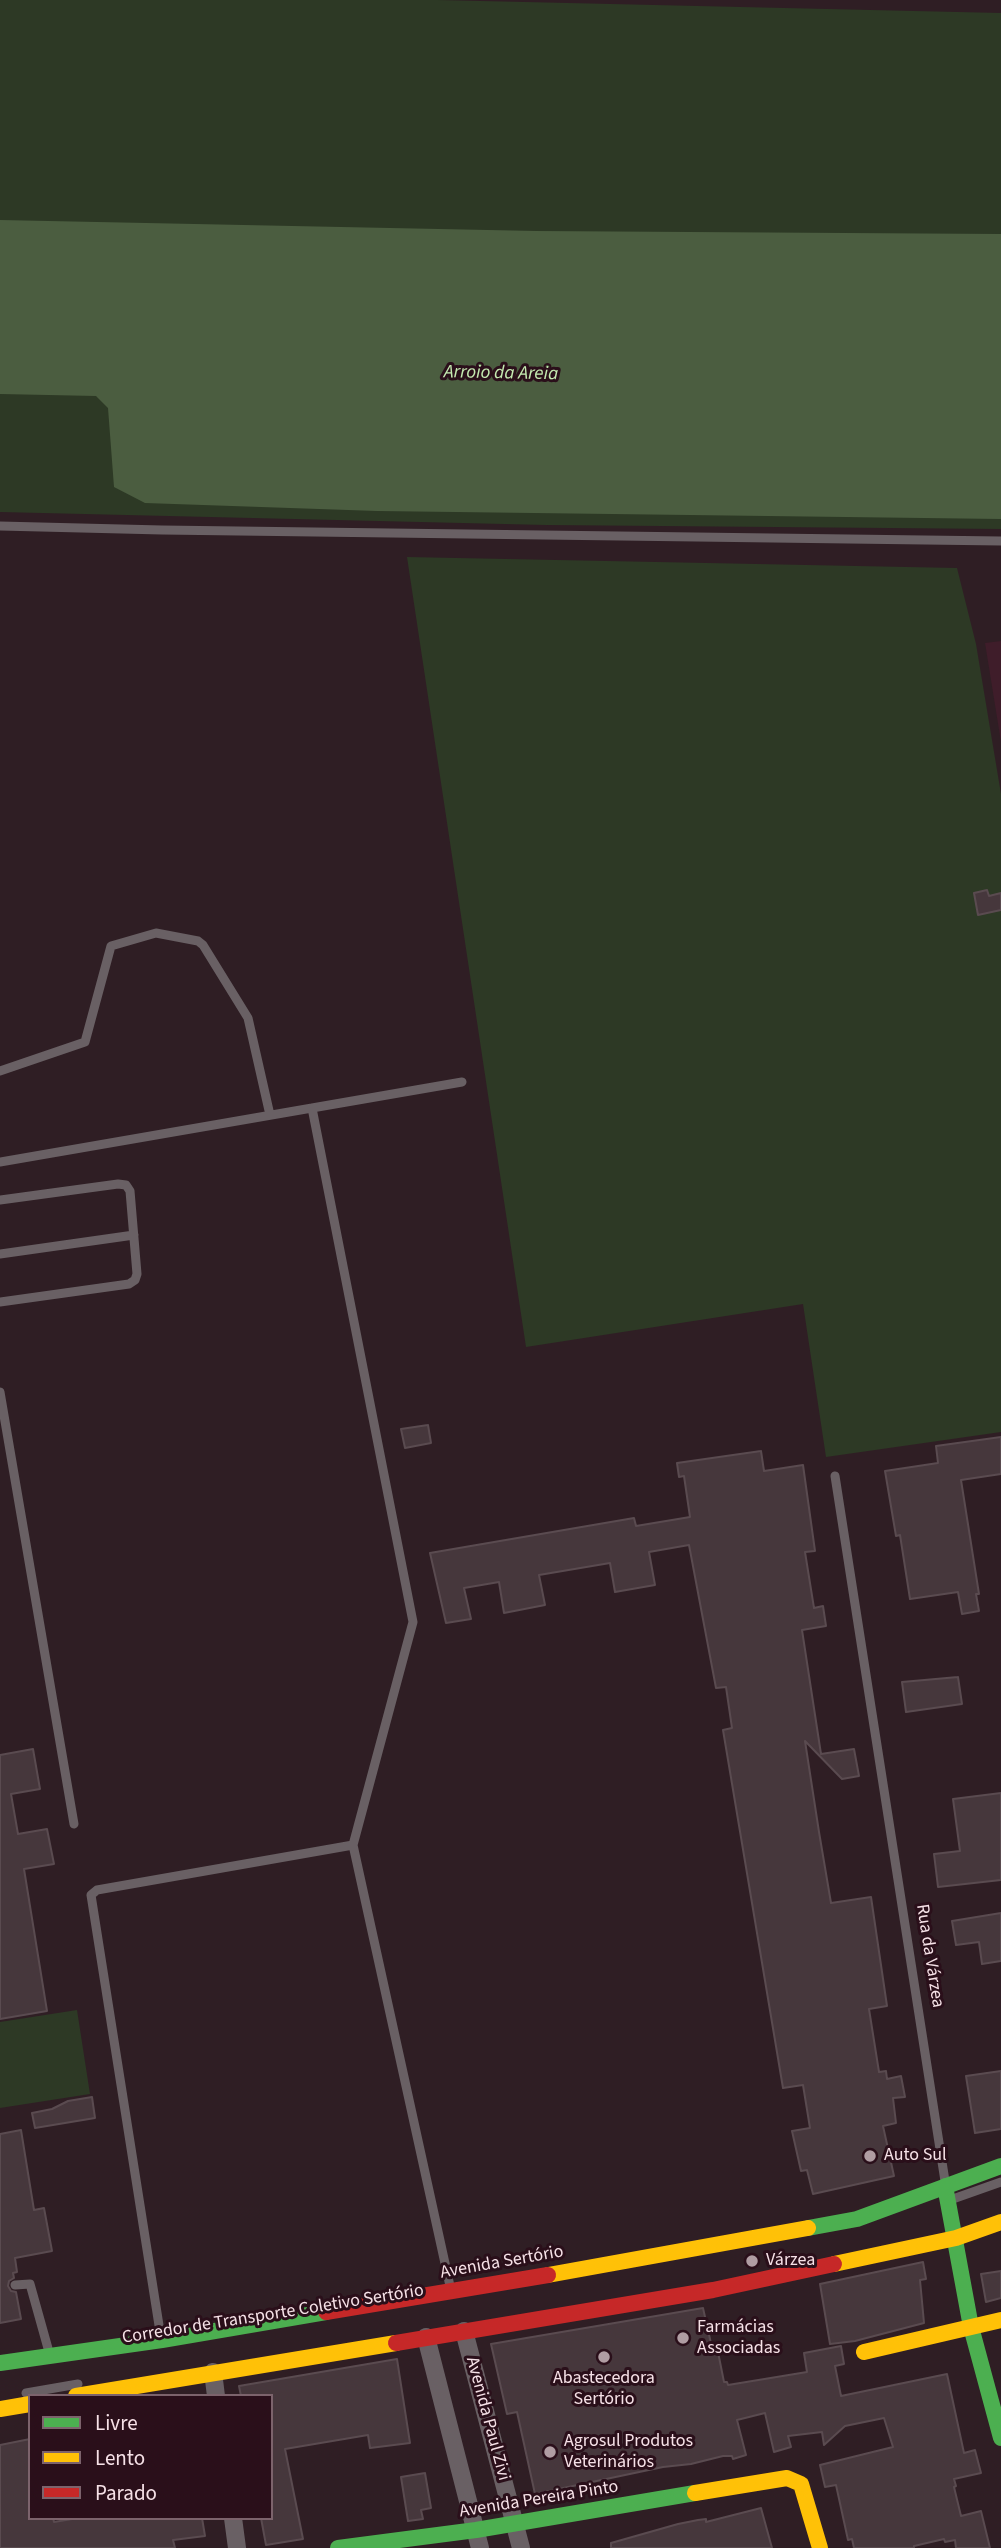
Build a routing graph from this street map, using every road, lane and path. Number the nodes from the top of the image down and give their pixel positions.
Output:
1 (0, 526) edge
2 (1001, 541) edge
3 (0, 1071) edge
4 (462, 1082) dead end
5 (312, 1108) junction
6 (270, 1115) junction
7 (0, 1162) edge
8 (0, 1200) edge
9 (134, 1235) junction
10 (0, 1254) edge
11 (0, 1302) edge
12 (0, 1392) edge
13 (835, 1476) dead end
14 (74, 1824) dead end
15 (353, 1845) junction
16 (1001, 2166) edge
17 (1001, 2182) edge
18 (943, 2197) junction
19 (1001, 2212) edge
20 (1001, 2222) edge
21 (872, 2225) dead end
22 (955, 2234) junction
23 (821, 2236) dead end
24 (572, 2281) dead end
25 (15, 2286) dead end
26 (451, 2291) junction
27 (606, 2297) dead end
28 (1001, 2320) edge
29 (462, 2326) junction
30 (971, 2327) junction
31 (424, 2332) junction
32 (162, 2340) junction
33 (864, 2352) dead end
34 (136, 2354) dead end
35 (50, 2357) junction
36 (0, 2363) edge
37 (212, 2367) junction
38 (92, 2382) dead end
39 (85, 2394) edge
40 (216, 2394) edge
41 (13, 2395) dead end
42 (28, 2404) edge
43 (0, 2409) edge
44 (1001, 2438) edge
45 (233, 2520) edge
46 (515, 2524) junction
47 (475, 2530) junction
48 (237, 2548) edge
49 (338, 2548) edge
50 (480, 2548) edge
51 (522, 2548) edge
52 (820, 2548) edge

1 - 2 lane
3 - 6 lane
4 - 5 lane
5 - 6 lane
5 - 15 lane
6 - 7 lane
8 - 9 lane
9 - 10 lane
9 - 11 lane
12 - 14 lane
13 - 18 lane, Rua da Várzea
15 - 26 lane
15 - 32 lane
16 - 18 main road, Avenida Sertório
17 - 18 lane
18 - 22 main road, Rua da Várzea
18 - 26 main road, Avenida Sertório
19 - 22 lane
20 - 22 main road
21 - 23 lane
22 - 27 lane
22 - 29 main road
22 - 30 main road, Rua da Várzea
24 - 34 lane, Corredor de Transporte Coletivo Sertório
25 - 35 lane
26 - 32 main road, Avenida Sertório
28 - 30 main road
29 - 31 main road
29 - 46 street, Avenida Paul Zivi
30 - 33 main road
30 - 44 main road, Rua da Várzea
31 - 37 main road
31 - 47 street
32 - 35 main road, Avenida Sertório
35 - 36 main road, Avenida Sertório
37 - 39 main road
37 - 40 street
38 - 41 lane
42 - 43 main road
45 - 48 street
46 - 47 main road, Avenida Pereira Pinto
46 - 51 street, Avenida Paul Zivi
46 - 52 main road, Avenida Pereira Pinto
47 - 49 main road, Avenida Pereira Pinto
47 - 50 street

